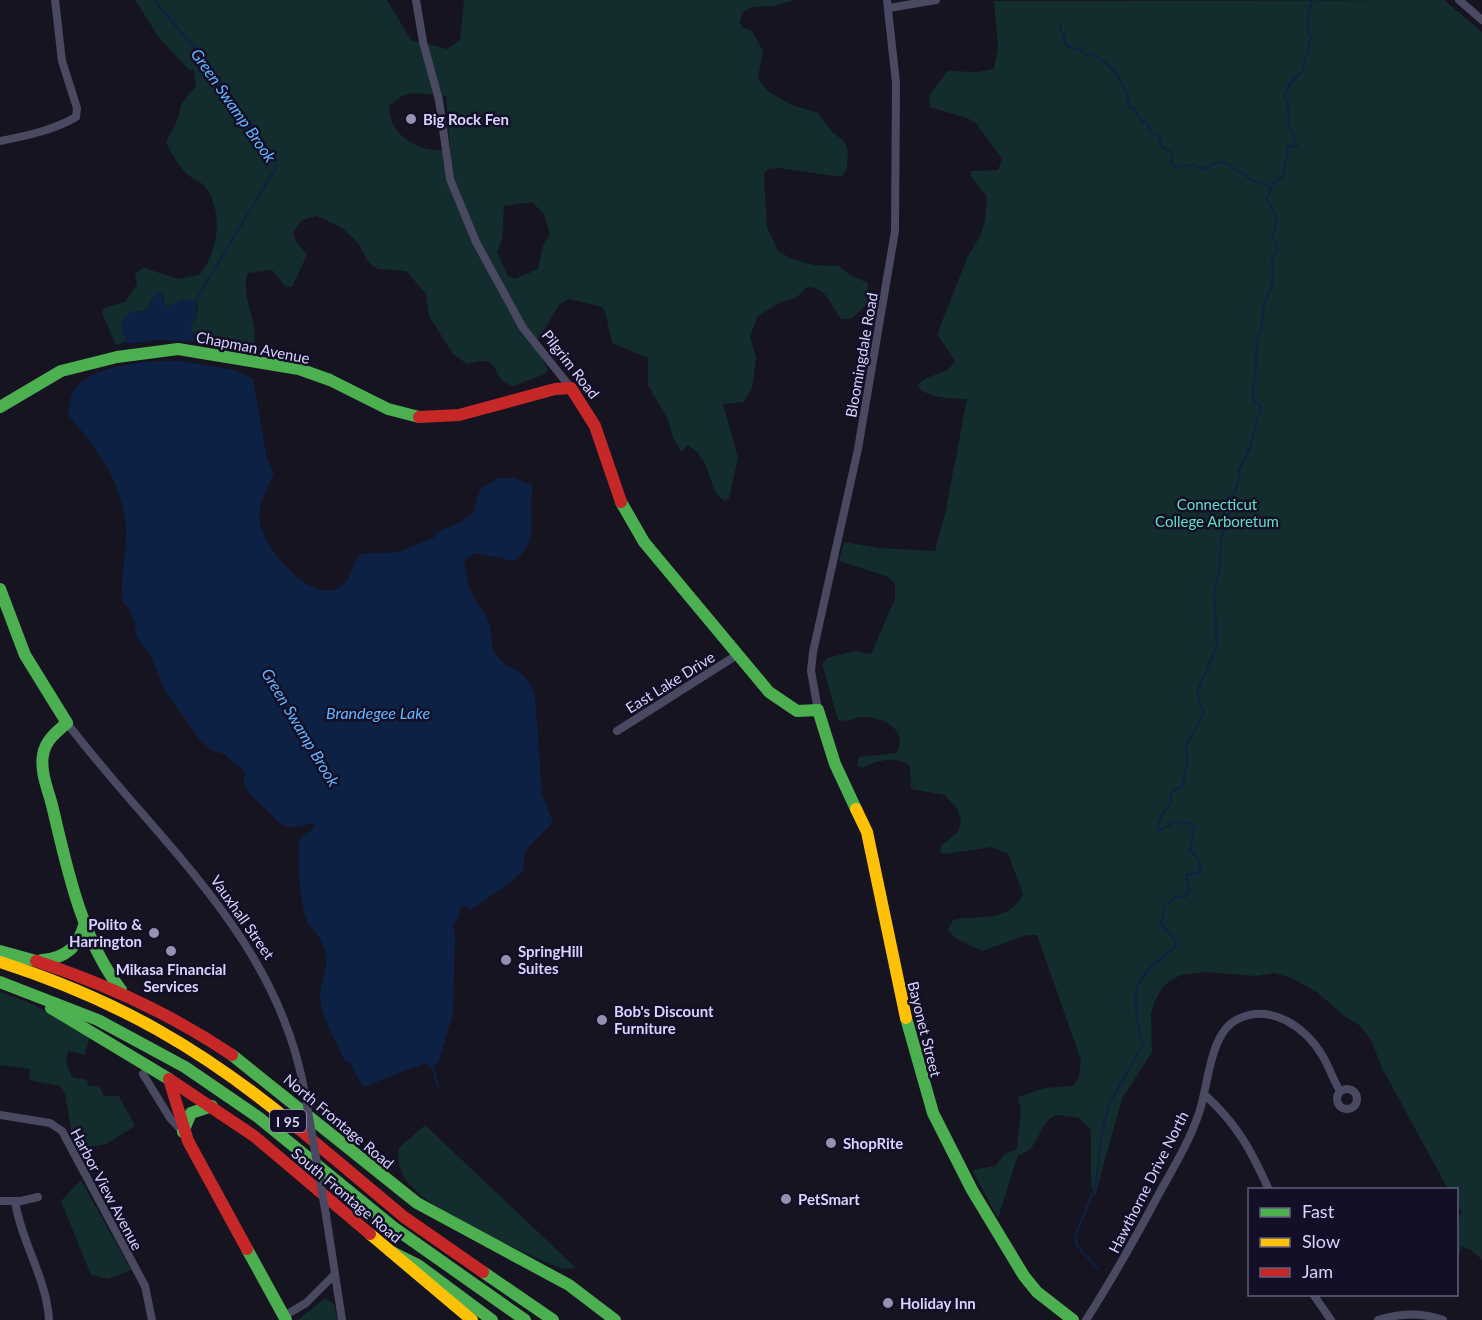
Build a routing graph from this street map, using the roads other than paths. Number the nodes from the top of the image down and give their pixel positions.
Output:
1 (55, 0) edge
2 (416, 0) edge
3 (936, 0) edge
4 (1459, 0) edge
5 (888, 4) edge
6 (1482, 20) edge
7 (0, 141) edge
8 (571, 388) junction
9 (0, 407) edge
10 (0, 589) edge
11 (737, 656) junction
12 (818, 711) junction
13 (66, 723) junction
14 (617, 731) dead end
15 (85, 922) junction
16 (0, 951) edge
17 (36, 961) junction
18 (0, 962) edge
19 (0, 982) edge
20 (17, 988) junction
21 (123, 993) junction
22 (142, 1074) dead end
23 (169, 1079) junction
24 (1340, 1092) dead end
25 (1205, 1095) junction
26 (212, 1106) junction
27 (0, 1115) edge
28 (183, 1132) junction
29 (1268, 1188) edge
30 (38, 1197) dead end
31 (15, 1201) junction
32 (0, 1202) edge
33 (390, 1251) junction
34 (335, 1274) junction
35 (1314, 1296) edge
36 (285, 1318) edge
37 (49, 1320) edge
38 (152, 1320) edge
39 (342, 1320) edge
40 (472, 1320) edge
41 (492, 1320) edge
42 (525, 1320) edge
43 (553, 1320) edge
44 (615, 1320) edge
45 (1073, 1320) edge
46 (1086, 1320) edge
47 (1331, 1320) edge
48 (1378, 1320) edge
49 (1443, 1320) edge

1 - 7 street
2 - 8 street, Pilgrim Road
3 - 5 street
4 - 6 street
5 - 12 street, Bloomingdale Road
8 - 9 main road, Chapman Avenue
8 - 11 main road, Pilgrim Road
10 - 13 main road, Vauxhall Street
11 - 12 main road, Pilgrim Road
11 - 14 street, East Lake Drive
12 - 45 main road, Bayonet Street
13 - 15 main road
13 - 34 street, Vauxhall Street, bridge
15 - 17 main road
15 - 21 main road
16 - 17 main road, North Frontage Road
17 - 21 main road, North Frontage Road
18 - 43 main road, I 95
19 - 20 main road, I 95
20 - 23 main road, South Frontage Road
20 - 42 main road, I 95
21 - 44 main road, North Frontage Road
22 - 28 street
23 - 26 main road, South Frontage Road
23 - 28 main road
24 - 25 street, Hawthorne Drive North
25 - 29 street
25 - 46 street, Hawthorne Drive North
26 - 28 main road
26 - 33 main road, South Frontage Road
27 - 38 street, Harbor View Avenue
28 - 36 main road
30 - 31 street
31 - 32 street
31 - 37 street
33 - 40 main road, South Frontage Road
33 - 41 main road
34 - 36 street
34 - 39 street, Vauxhall Street
35 - 47 street
48 - 49 street

